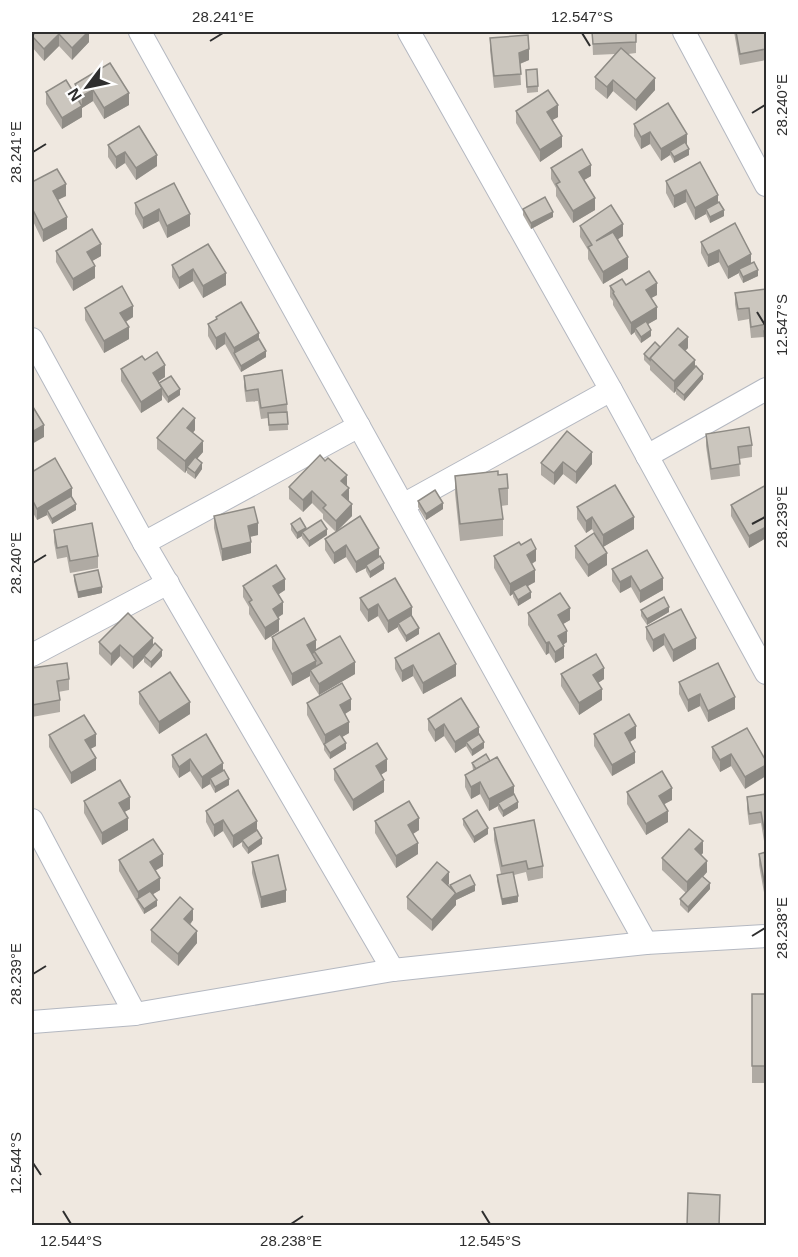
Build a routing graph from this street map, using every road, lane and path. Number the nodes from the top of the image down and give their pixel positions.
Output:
1 (140, 32) edge
2 (409, 32) edge
3 (684, 32) edge
4 (766, 185) edge
5 (32, 339) edge
6 (766, 389) edge
7 (611, 390) junction
8 (359, 426) junction
9 (647, 456) junction
10 (403, 505) junction
11 (144, 543) junction
12 (168, 584) junction
13 (32, 656) edge
14 (766, 673) edge
15 (32, 820) edge
16 (766, 936) edge
17 (646, 943) junction
18 (393, 970) junction
19 (135, 1014) junction
20 (32, 1022) edge

1 - 8 street
2 - 7 street
3 - 4 street
5 - 11 street
6 - 9 street
7 - 9 street
7 - 10 street
8 - 10 street
8 - 11 street
9 - 14 street
10 - 17 street
11 - 12 street
12 - 13 street
12 - 18 street
15 - 19 street
16 - 17 street
17 - 18 street
18 - 19 street
19 - 20 street

